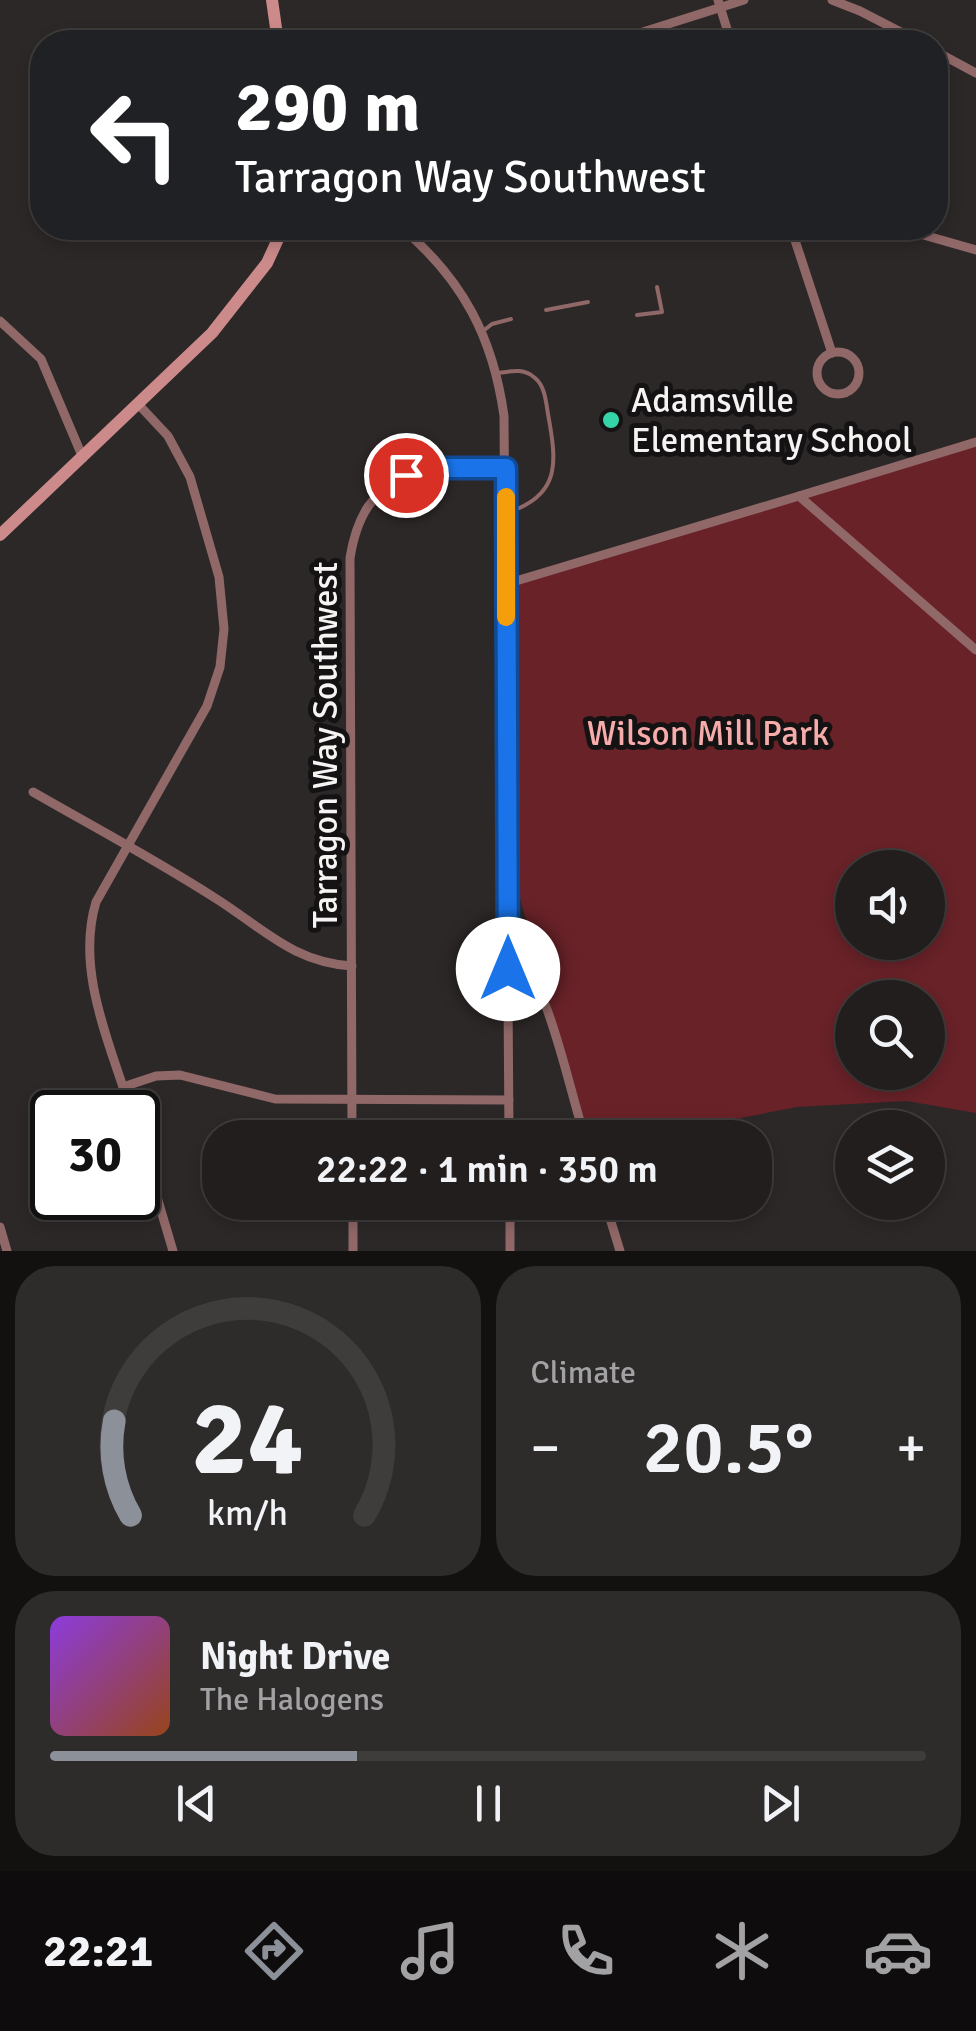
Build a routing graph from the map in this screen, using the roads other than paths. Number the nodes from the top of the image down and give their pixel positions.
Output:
1 (272, 0) edge
2 (744, 0) edge
3 (832, 0) edge
4 (719, 4) edge
5 (276, 30) edge
6 (648, 30) edge
7 (728, 30) edge
8 (898, 30) edge
9 (948, 58) edge
10 (976, 73) edge
11 (278, 240) edge
12 (415, 240) edge
13 (795, 240) edge
14 (941, 240) edge
15 (976, 250) edge
16 (657, 287) dead end
17 (588, 302) dead end
18 (546, 310) dead end
19 (637, 315) dead end
20 (511, 319) dead end
21 (0, 321) edge
22 (483, 331) junction
23 (832, 354) junction
24 (498, 373) junction
25 (139, 405) junction
26 (976, 442) edge
27 (83, 458) junction
28 (506, 468) junction
29 (800, 496) junction
30 (506, 513) junction
31 (0, 535) edge
32 (506, 584) junction
33 (976, 650) edge
34 (34, 792) dead end
35 (128, 846) junction
36 (508, 936) junction
37 (352, 966) junction
38 (124, 1086) junction
39 (125, 1090) edge
40 (352, 1100) junction
41 (509, 1100) junction
42 (352, 1120) edge
43 (509, 1120) edge
44 (580, 1120) edge
45 (160, 1207) edge
46 (352, 1220) edge
47 (510, 1220) edge
48 (611, 1220) edge
49 (0, 1227) edge
50 (7, 1251) edge
51 (173, 1251) edge
52 (353, 1251) edge
53 (510, 1251) edge
54 (620, 1251) edge

1 - 5 street
2 - 4 street
3 - 8 street
4 - 6 street
4 - 7 street
9 - 10 street
11 - 25 street
12 - 22 street
13 - 23 street
14 - 15 street
16 - 19 lane
17 - 18 lane
20 - 22 lane
21 - 27 street
22 - 24 street
23 - 23 street
24 - 28 street
24 - 30 lane
25 - 27 street
25 - 35 street
26 - 29 street
27 - 31 street
28 - 30 street
28 - 37 street, Tarragon Way Southwest
29 - 32 street
29 - 33 street
30 - 32 street
32 - 36 street
34 - 35 street
35 - 37 street
35 - 38 street
36 - 41 street
36 - 44 street
37 - 40 street, Tarragon Way Southwest
38 - 39 street
38 - 40 street
40 - 41 street
40 - 42 street, Tarragon Way Southwest
41 - 43 street
45 - 51 street
46 - 52 street
47 - 53 street
48 - 54 street
49 - 50 street

